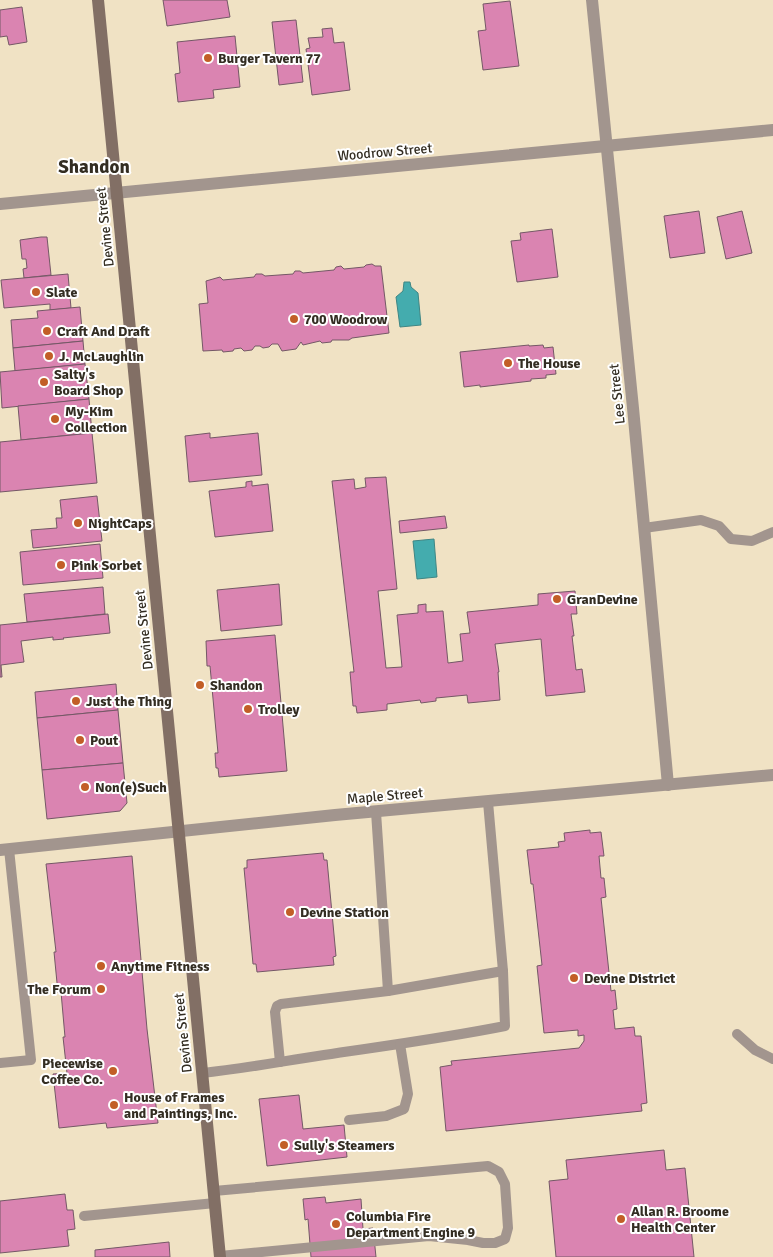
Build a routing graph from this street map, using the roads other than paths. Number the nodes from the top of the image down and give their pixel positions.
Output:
1 (98, 0) edge
2 (592, 0) edge
3 (773, 130) edge
4 (606, 146) junction
5 (116, 193) junction
6 (0, 204) edge
7 (644, 528) junction
8 (773, 532) edge
9 (773, 775) edge
10 (668, 785) junction
11 (488, 802) junction
12 (376, 812) junction
13 (179, 832) junction
14 (5, 849) edge
15 (503, 971) junction
16 (388, 991) junction
17 (737, 1034) dead end
18 (400, 1044) junction
19 (773, 1059) edge
20 (280, 1062) junction
21 (0, 1063) edge
22 (202, 1073) junction
23 (349, 1120) dead end
24 (214, 1197) junction
25 (84, 1216) dead end
26 (220, 1257) edge

1 - 5 main road, Devine Street
2 - 4 street, Lee Street
3 - 4 street, Woodrow Street
4 - 5 street, Woodrow Street
4 - 7 street, Lee Street
5 - 6 street, Woodrow Street
5 - 13 main road, Devine Street
7 - 8 lane
7 - 10 street, Lee Street
9 - 10 street, Maple Street
10 - 11 street, Maple Street
11 - 12 street, Maple Street
11 - 15 lane
12 - 13 street, Maple Street
12 - 16 lane
13 - 14 street, Maple Street
13 - 22 main road, Devine Street
14 - 21 lane
15 - 16 lane
15 - 18 lane
16 - 20 lane
17 - 19 lane
18 - 20 lane
18 - 23 lane
20 - 22 lane
22 - 24 main road, Devine Street
24 - 25 lane
24 - 26 main road, Devine Street
24 - 26 lane

